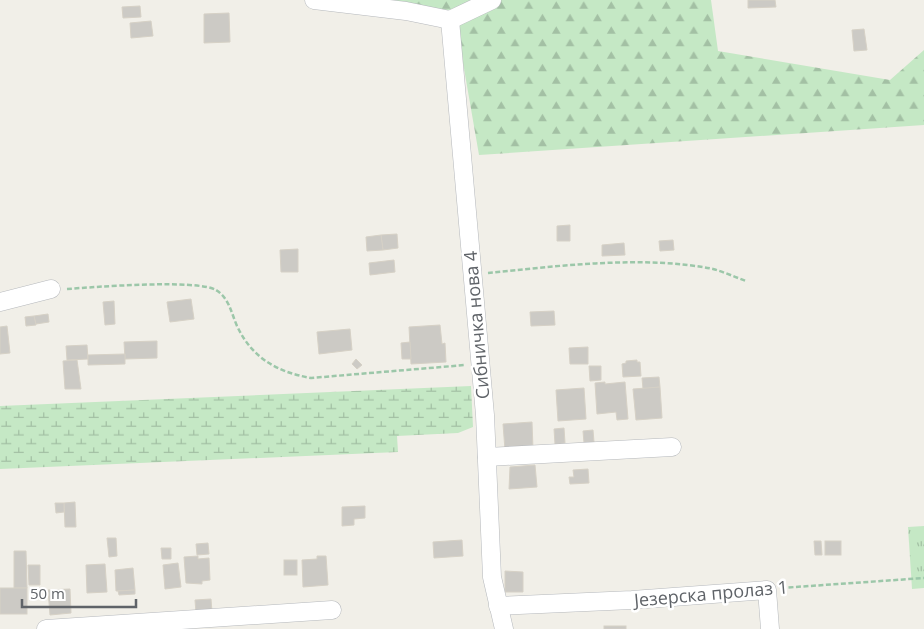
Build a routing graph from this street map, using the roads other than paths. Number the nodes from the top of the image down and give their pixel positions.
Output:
1 (314, 0) edge
2 (492, 0) edge
3 (450, 20) junction
4 (51, 289) road end
5 (0, 302) edge
6 (672, 447) dead end
7 (487, 457) junction
8 (498, 606) junction
9 (332, 610) dead end
10 (46, 629) edge
11 (504, 629) edge
12 (770, 629) edge

1 - 3 street
2 - 3 street
3 - 7 street, Сибничка нова 4
4 - 5 street
6 - 7 street
7 - 8 street, Сибничка нова 4
8 - 11 street, Сибничка нова 4
8 - 12 street, Језерска пролаз 1
9 - 10 street

